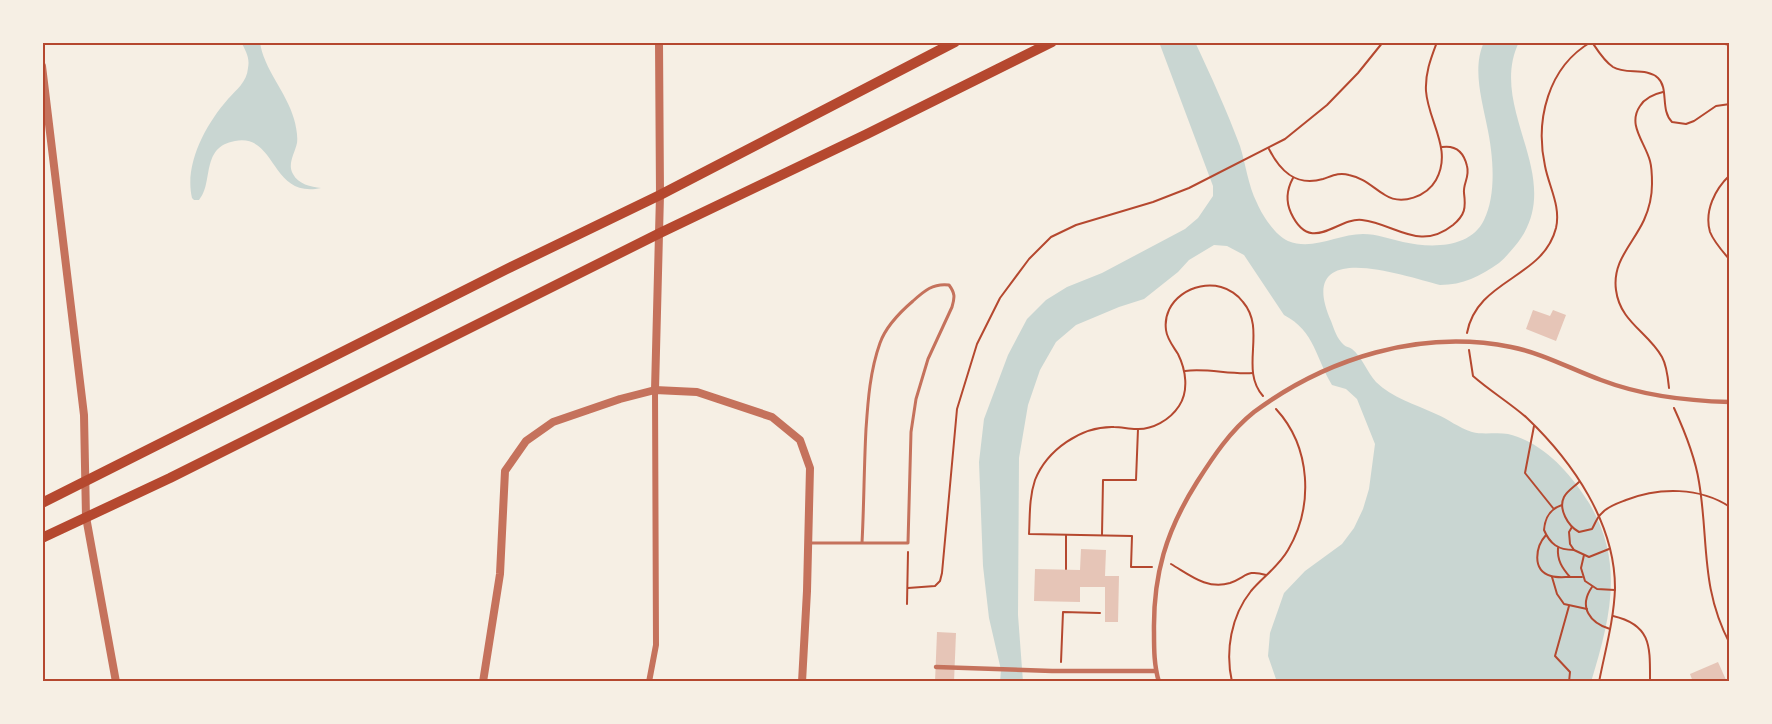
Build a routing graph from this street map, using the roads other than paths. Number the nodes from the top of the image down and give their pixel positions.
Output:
1 (659, 42) edge
2 (955, 42) edge
3 (1052, 42) edge
4 (42, 66) edge
5 (660, 195) junction
6 (660, 232) junction
7 (655, 390) junction
8 (1730, 402) edge
9 (85, 482) junction
10 (42, 503) edge
11 (86, 517) junction
12 (42, 538) edge
13 (809, 543) junction
14 (862, 543) dead end
15 (936, 667) dead end
16 (1156, 671) junction
17 (116, 682) edge
18 (483, 682) edge
19 (649, 682) edge
20 (802, 682) edge
21 (1159, 682) edge

1 - 5 street
2 - 5 main road
3 - 6 main road
4 - 9 street
5 - 6 street
5 - 9 main road
6 - 7 street
6 - 11 main road
7 - 13 street
7 - 18 street
7 - 19 street
8 - 16 street
9 - 10 main road
9 - 11 street
11 - 12 main road
11 - 17 street
13 - 14 lane
13 - 20 street
15 - 16 street
16 - 21 street

